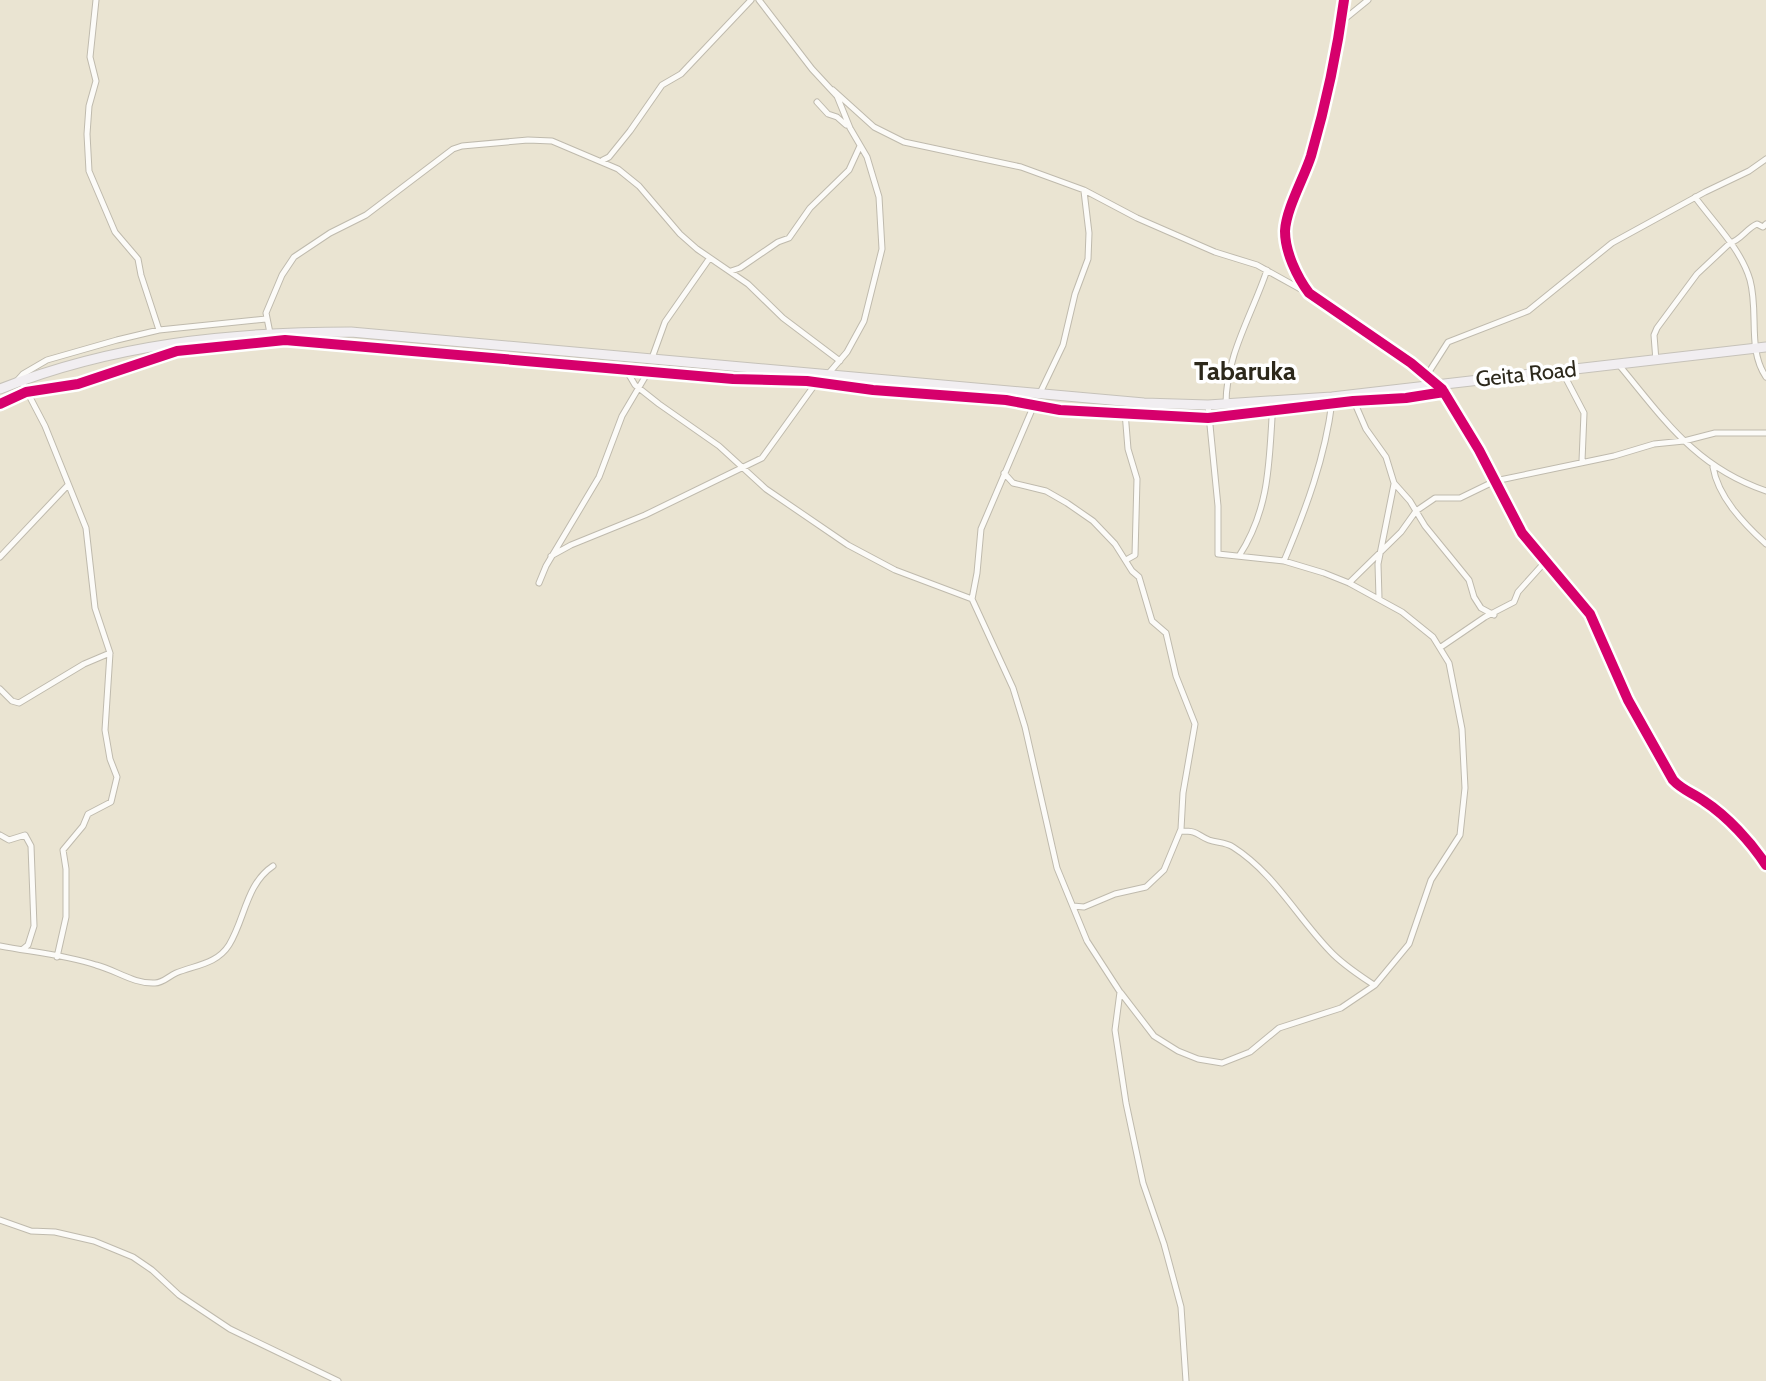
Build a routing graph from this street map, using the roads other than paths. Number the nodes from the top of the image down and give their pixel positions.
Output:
1 (96, 0) edge
2 (751, 0) edge
3 (759, 0) edge
4 (1344, 0) edge
5 (1368, 0) edge
6 (1340, 23) junction
7 (833, 90) junction
8 (817, 102) dead end
9 (850, 128) junction
10 (860, 146) junction
11 (1766, 159) edge
12 (602, 161) junction
13 (1084, 190) junction
14 (1695, 197) junction
15 (1766, 224) edge
16 (1730, 243) junction
17 (709, 259) junction
18 (1267, 270) junction
19 (730, 271) junction
20 (1309, 293) junction
21 (266, 319) junction
22 (159, 330) junction
23 (270, 333) junction
24 (1755, 335) junction
25 (1766, 336) edge
26 (1766, 347) edge
27 (1755, 349) junction
28 (651, 359) junction
29 (840, 361) junction
30 (1656, 361) junction
31 (1618, 364) junction
32 (625, 368) junction
33 (1562, 371) junction
34 (648, 372) junction
35 (827, 375) junction
36 (1427, 375) junction
37 (1766, 377) edge
38 (18, 382) junction
39 (816, 383) junction
40 (638, 388) junction
41 (1440, 388) junction
42 (0, 389) edge
43 (26, 392) junction
44 (1040, 393) junction
45 (1352, 398) junction
46 (1332, 400) junction
47 (0, 404) edge
48 (1226, 404) junction
49 (1034, 405) junction
50 (1208, 405) junction
51 (1272, 407) junction
52 (1125, 412) junction
53 (1208, 418) junction
54 (1766, 433) edge
55 (1684, 441) junction
56 (1582, 461) junction
57 (1713, 466) junction
58 (743, 468) junction
59 (1004, 473) junction
60 (1495, 481) junction
61 (1394, 483) junction
62 (69, 485) junction
63 (1766, 491) edge
64 (1416, 511) junction
65 (1766, 544) edge
66 (1382, 551) junction
67 (551, 556) junction
68 (1239, 556) junction
69 (0, 557) edge
70 (1126, 560) junction
71 (1284, 561) junction
72 (1545, 562) junction
73 (539, 583) dead end
74 (1349, 583) junction
75 (1379, 598) junction
76 (972, 599) junction
77 (1494, 615) junction
78 (1441, 647) junction
79 (110, 653) junction
80 (0, 689) edge
81 (1181, 831) junction
82 (0, 835) edge
83 (1766, 865) edge
84 (273, 866) dead end
85 (1072, 906) junction
86 (0, 946) edge
87 (23, 950) junction
88 (57, 957) junction
89 (1375, 985) junction
90 (1120, 992) junction
91 (0, 1220) edge
92 (338, 1381) edge
93 (1186, 1381) edge

1 - 22 street
2 - 12 street
3 - 7 street
4 - 6 street
5 - 6 street
6 - 20 street
7 - 9 street
7 - 13 street
8 - 9 street
9 - 10 street
10 - 19 street
10 - 29 street
11 - 14 street
12 - 17 street
12 - 21 street
13 - 18 street
13 - 44 street
14 - 16 street
14 - 36 street
15 - 16 street
16 - 24 street
16 - 30 street
17 - 19 street
17 - 28 street
18 - 20 street
18 - 48 street
19 - 29 street
20 - 36 street
21 - 22 street
21 - 23 street
22 - 38 street
23 - 28 highway, Geita Road
23 - 38 highway, Geita Road
24 - 25 street
24 - 27 street
26 - 27 highway, Geita Road
27 - 30 highway, Geita Road
27 - 37 street
28 - 35 highway, Geita Road
29 - 35 street
30 - 31 highway, Geita Road
31 - 33 highway, Geita Road
31 - 55 street
32 - 34 street
32 - 40 street
32 - 43 street
33 - 41 highway, Geita Road
33 - 56 street
34 - 39 street
34 - 40 street
35 - 44 highway, Geita Road
36 - 41 street
38 - 42 highway, Geita Road
38 - 43 street
39 - 49 street
39 - 58 street
40 - 58 street
40 - 67 street
41 - 45 highway, Geita Road
41 - 60 street
43 - 47 street
43 - 62 street
44 - 50 highway, Geita Road
45 - 46 highway, Geita Road
45 - 61 street
46 - 51 highway, Geita Road
46 - 71 street
48 - 50 highway, Geita Road
48 - 51 highway, Geita Road
49 - 52 street
49 - 59 street
50 - 53 street
51 - 53 street
51 - 68 street
52 - 53 street
52 - 70 street
53 - 68 street
54 - 55 street
55 - 56 street
55 - 57 street
56 - 60 street
57 - 63 street
57 - 65 street
58 - 67 street
58 - 76 street
59 - 70 street
59 - 76 street
60 - 64 street
60 - 72 street
61 - 64 street
61 - 66 street
62 - 69 street
62 - 79 street
64 - 66 street
64 - 77 street
66 - 74 street
66 - 75 street
67 - 73 street
68 - 71 street
70 - 81 street
71 - 74 street
72 - 77 street
72 - 83 street
74 - 75 street
75 - 78 street
76 - 85 street
77 - 78 street
78 - 89 street
79 - 80 street
79 - 88 street
81 - 85 street
81 - 89 street
82 - 87 street
84 - 88 street
85 - 90 street
86 - 87 street
87 - 88 street
89 - 90 street
90 - 93 street
91 - 92 street

